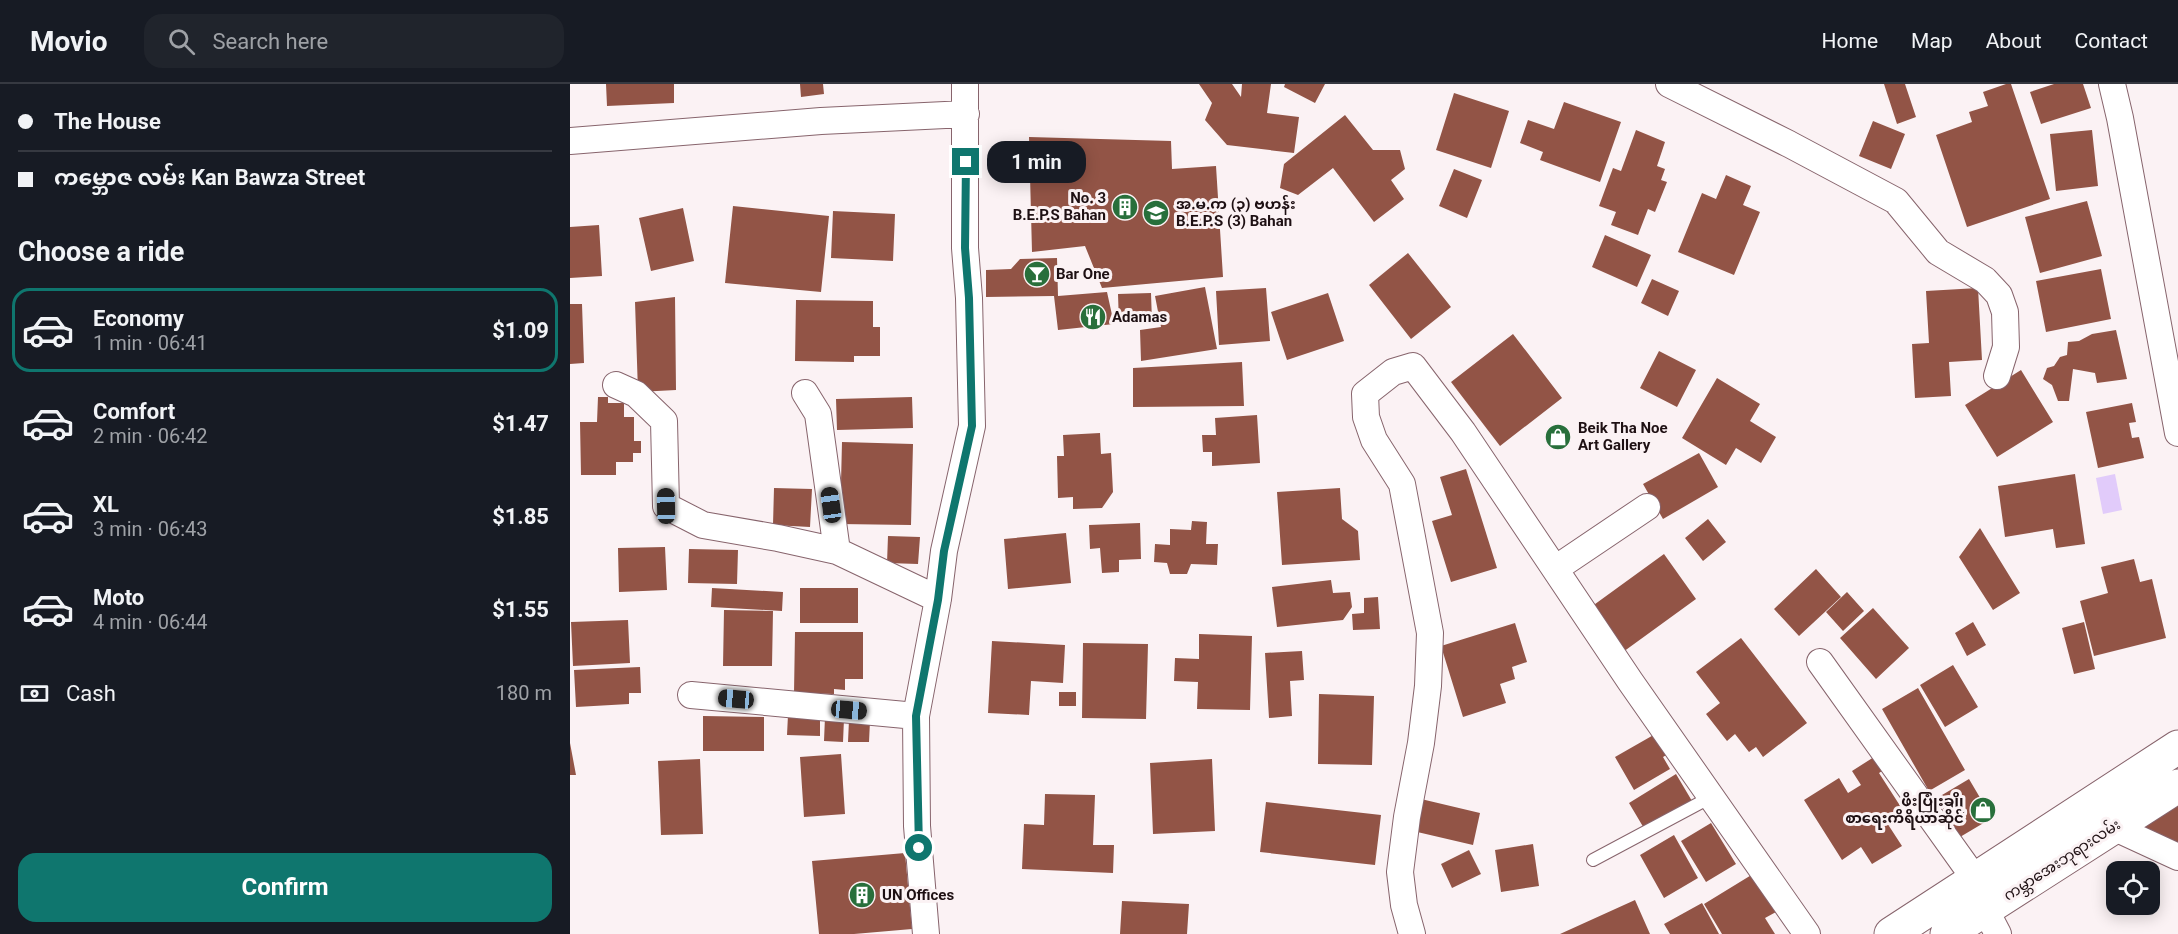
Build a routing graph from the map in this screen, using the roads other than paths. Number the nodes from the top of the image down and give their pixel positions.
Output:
1 (965, 84) edge
2 (1669, 84) edge
3 (2112, 84) edge
4 (966, 114) junction
5 (570, 141) edge
6 (1997, 376) dead end
7 (616, 385) dead end
8 (805, 393) dead end
9 (2178, 433) edge
10 (1647, 507) dead end
11 (837, 551) junction
12 (1555, 569) junction
13 (938, 600) junction
14 (1820, 662) dead end
15 (692, 695) dead end
16 (916, 716) junction
17 (2178, 747) edge
18 (2178, 786) edge
19 (1711, 797) junction
20 (2088, 806) junction
21 (2113, 827) junction
22 (2178, 857) edge
23 (1593, 860) dead end
24 (1986, 907) edge
25 (926, 934) edge
26 (1412, 934) edge
27 (1807, 934) edge
28 (1891, 934) edge
29 (1947, 934) edge

1 - 4 street
2 - 6 street
3 - 9 street
4 - 5 street
4 - 13 street
7 - 11 street
8 - 11 street
10 - 12 street
11 - 13 street
12 - 19 street
12 - 26 street
13 - 16 street
14 - 24 street
15 - 16 street
16 - 25 street
17 - 20 main road
18 - 21 main road, ကမ္ဘာအေးဘုရားလမ်း
19 - 23 lane
19 - 27 street
20 - 21 main road
20 - 24 main road
21 - 22 street
21 - 24 main road, ကမ္ဘာအေးဘုရားလမ်း
24 - 28 main road
24 - 29 main road, ကမ္ဘာအေးဘုရားလမ်း

